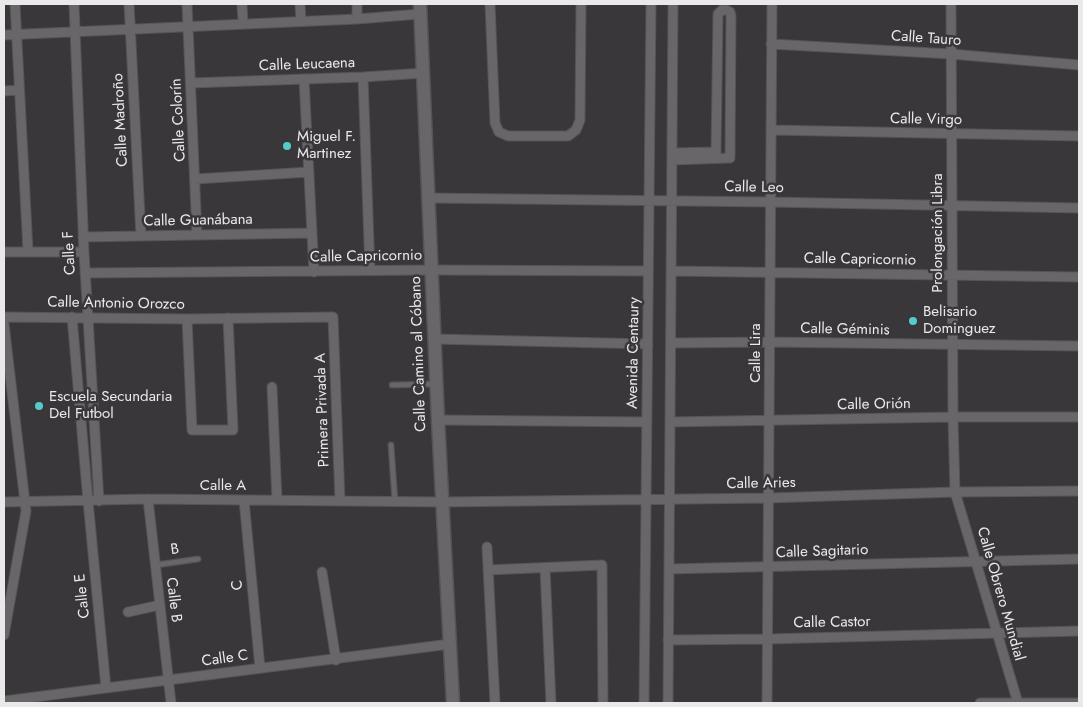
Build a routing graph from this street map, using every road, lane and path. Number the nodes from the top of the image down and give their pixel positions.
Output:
1 (15, 4) edge
2 (74, 4) edge
3 (129, 4) edge
4 (187, 4) edge
5 (242, 4) edge
6 (300, 4) edge
7 (357, 4) edge
8 (490, 4) edge
9 (581, 4) edge
10 (651, 4) edge
11 (673, 4) edge
12 (772, 4) edge
13 (951, 4) edge
14 (420, 9) edge
15 (358, 19) junction
16 (301, 21) junction
17 (243, 23) junction
18 (188, 25) junction
19 (130, 28) junction
20 (75, 32) junction
21 (4, 34) edge
22 (16, 34) junction
23 (771, 44) junction
24 (952, 54) junction
25 (1079, 65) edge
26 (424, 73) junction
27 (363, 77) junction
28 (304, 79) junction
29 (191, 83) junction
30 (19, 90) junction
31 (4, 92) edge
32 (771, 130) junction
33 (952, 134) junction
34 (1079, 136) edge
35 (672, 157) junction
36 (308, 172) junction
37 (195, 179) junction
38 (429, 198) junction
39 (649, 201) junction
40 (672, 201) junction
41 (770, 202) junction
42 (952, 205) junction
43 (1079, 208) edge
44 (312, 233) junction
45 (198, 235) junction
46 (141, 236) junction
47 (83, 237) junction
48 (28, 251) junction
49 (4, 252) edge
50 (84, 252) junction
51 (432, 270) junction
52 (370, 271) junction
53 (648, 271) junction
54 (671, 271) junction
55 (314, 272) junction
56 (85, 273) junction
57 (771, 273) junction
58 (952, 276) junction
59 (1079, 277) edge
60 (4, 317) edge
61 (333, 317) joint
62 (72, 318) junction
63 (87, 318) junction
64 (228, 318) junction
65 (188, 319) junction
66 (4, 324) edge
67 (435, 339) junction
68 (769, 342) junction
69 (670, 343) junction
70 (648, 344) junction
71 (953, 345) junction
72 (1079, 346) edge
73 (436, 384) junction
74 (392, 385) dead end
75 (272, 387) dead end
76 (953, 417) junction
77 (1079, 417) edge
78 (438, 420) junction
79 (769, 420) junction
80 (647, 422) junction
81 (670, 422) junction
82 (391, 445) dead end
83 (1079, 491) edge
84 (955, 492) junction
85 (769, 498) junction
86 (148, 499) junction
87 (669, 499) junction
88 (244, 500) junction
89 (277, 500) junction
90 (646, 500) junction
91 (88, 501) junction
92 (99, 501) junction
93 (4, 502) edge
94 (340, 502) junction
95 (395, 502) junction
96 (443, 502) junction
97 (25, 506) junction
98 (487, 546) dead end
99 (1079, 559) edge
100 (198, 560) dead end
101 (976, 560) junction
102 (154, 565) junction
103 (767, 567) junction
104 (544, 568) junction
105 (669, 569) junction
106 (488, 570) junction
107 (322, 572) dead end
108 (160, 606) junction
109 (128, 612) dead end
110 (1079, 631) edge
111 (997, 633) junction
112 (4, 635) edge
113 (767, 639) junction
114 (668, 640) junction
115 (450, 644) junction
116 (336, 660) junction
117 (260, 668) junction
118 (168, 681) junction
119 (106, 688) junction
120 (4, 701) edge
121 (1079, 702) edge
122 (171, 703) edge
123 (453, 703) edge
124 (495, 703) edge
125 (551, 703) edge
126 (603, 703) edge
127 (644, 703) edge
128 (668, 703) edge
129 (766, 703) edge
130 (980, 703) edge
131 (1018, 703) edge

1 - 22 street
2 - 20 street, Calle F
3 - 19 street, Calle Madroño
4 - 18 street, Calle Colorín
5 - 17 street
6 - 16 street
7 - 15 street
8 - 9 street
10 - 39 street, Avenida Centaury
11 - 35 street
12 - 23 street, Calle Lira
13 - 24 street, Prolongación Libra
14 - 15 street
14 - 26 street, Calle Camino al Cóbano
15 - 16 street
16 - 17 street
17 - 18 street
18 - 19 street
18 - 29 street, Calle Colorín
19 - 20 street
19 - 46 street, Calle Madroño
20 - 22 street
20 - 47 street, Calle F
21 - 22 street
22 - 30 street
23 - 24 street, Calle Tauro
23 - 32 street, Calle Lira
24 - 25 street, Calle Tauro
24 - 33 street, Prolongación Libra
26 - 27 street, Calle Leucaena
26 - 38 street, Calle Camino al Cóbano
27 - 28 street, Calle Leucaena
27 - 52 street
28 - 29 street, Calle Leucaena
28 - 36 street
29 - 37 street, Calle Colorín
30 - 31 street
30 - 48 street
32 - 33 street, Calle Virgo
32 - 41 street, Calle Lira
33 - 34 street, Calle Virgo
33 - 42 street, Prolongación Libra
35 - 35 street
35 - 40 street
36 - 37 street
36 - 44 street
37 - 45 street, Calle Colorín
38 - 39 street, Calle Leo
38 - 51 street, Calle Camino al Cóbano
39 - 40 street, Calle Leo
39 - 53 street, Avenida Centaury
40 - 41 street, Calle Leo
40 - 54 street
41 - 42 street, Calle Leo
41 - 57 street, Calle Lira
42 - 43 street, Calle Leo
42 - 58 street, Prolongación Libra
44 - 45 street, Calle Guanábana
44 - 55 street
45 - 46 street, Calle Guanábana
46 - 47 street, Calle Guanábana
47 - 50 street, Calle F
48 - 49 street
48 - 50 street
50 - 56 street, Calle F
51 - 52 street, Calle Capricornio
51 - 53 street, Calle Capricornio
51 - 67 street, Calle Camino al Cóbano
52 - 55 street, Calle Capricornio
53 - 70 street, Avenida Centaury
54 - 57 street, Calle Capricornio
54 - 69 street
55 - 56 street, Calle Capricornio
56 - 63 street, Calle F
57 - 58 street, Calle Capricornio
57 - 68 street, Calle Lira
58 - 59 street, Calle Capricornio
58 - 71 street, Prolongación Libra
60 - 62 street, Calle Antonio Orozco
61 - 64 street, Calle Antonio Orozco
61 - 94 street, Primera Privada A
62 - 63 street, Calle Antonio Orozco
62 - 91 street
63 - 65 street, Calle Antonio Orozco
63 - 92 street, Calle F
64 - 65 street, Calle Antonio Orozco
64 - 65 street
66 - 97 street
67 - 70 street
67 - 73 street, Calle Camino al Cóbano
68 - 69 street, Calle Géminis
68 - 71 street, Calle Géminis
68 - 79 street, Calle Lira
69 - 81 street
70 - 80 street, Avenida Centaury
71 - 72 street, Calle Géminis
71 - 76 street, Prolongación Libra
73 - 74 lane
73 - 78 street, Calle Camino al Cóbano
75 - 89 street
76 - 77 street, Calle Orión
76 - 79 street, Calle Orión
76 - 84 street, Prolongación Libra
78 - 80 street
78 - 96 street, Calle Camino al Cóbano
79 - 81 street, Calle Orión
79 - 85 street, Calle Lira
80 - 90 street, Avenida Centaury
81 - 87 street
82 - 95 lane
83 - 84 street, Calle Aries
84 - 85 street, Calle Aries
84 - 101 street, Calle Obrero Mundial
85 - 87 street, Calle Aries
85 - 103 street, Calle Lira
86 - 88 street, Calle A
86 - 92 street, Calle A
86 - 102 street, Calle B
87 - 90 street, Calle Aries
87 - 105 street
88 - 89 street, Calle A
88 - 117 street, C
89 - 94 street, Calle A
90 - 96 street, Calle Aries
90 - 127 street, Avenida Centaury
91 - 92 street, Calle A
91 - 97 street, Calle A
91 - 119 street, Calle E
93 - 97 street, Calle A
94 - 95 street, Calle A
95 - 96 street, Calle A
96 - 115 street, Calle Camino al Cóbano
97 - 112 street
98 - 106 street
99 - 101 street, Calle Sagitario
100 - 102 lane, B
101 - 103 street, Calle Sagitario
101 - 111 street, Calle Obrero Mundial
102 - 108 street, Calle B
103 - 105 street, Calle Sagitario
103 - 113 street, Calle Lira
104 - 106 street
104 - 125 street
104 - 126 street
105 - 114 street
106 - 124 street
107 - 116 street
108 - 109 street
108 - 118 street, Calle B
110 - 111 street, Calle Castor
111 - 113 street, Calle Castor
111 - 131 street, Calle Obrero Mundial
113 - 114 street, Calle Castor
113 - 129 street, Calle Lira
114 - 128 street
115 - 116 street, Calle C
115 - 123 street, Calle Camino al Cóbano
116 - 117 street, Calle C
117 - 118 street, Calle C
118 - 119 street, Calle C
118 - 122 street, Calle B
119 - 120 street, Calle C
121 - 131 street
130 - 131 street

